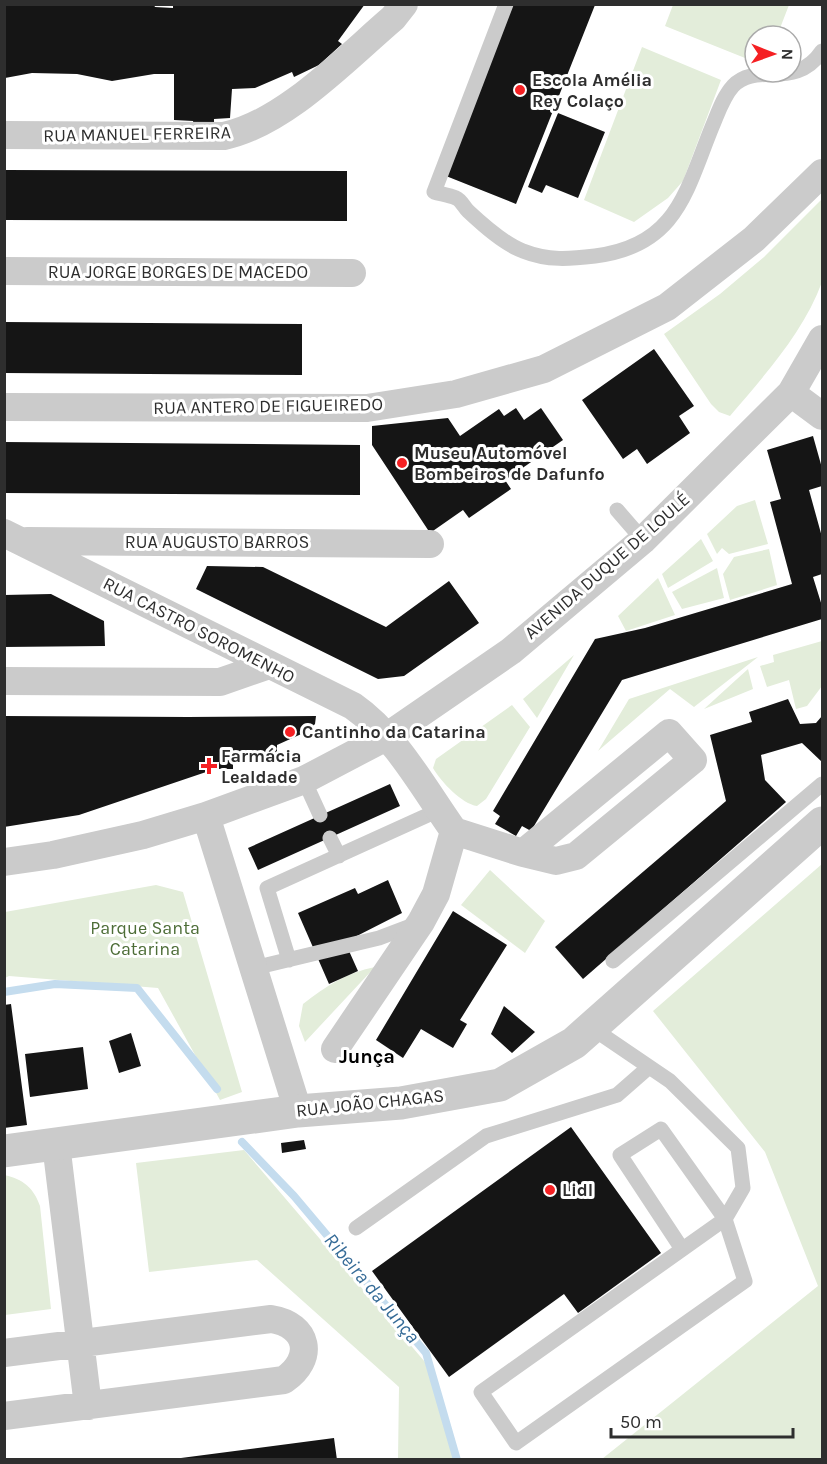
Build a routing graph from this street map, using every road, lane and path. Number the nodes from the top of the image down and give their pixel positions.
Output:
1 (404, 4) edge
2 (506, 4) edge
3 (822, 51) edge
4 (4, 135) edge
5 (822, 173) edge
6 (4, 271) edge
7 (352, 273) dead end
8 (822, 339) edge
9 (791, 393) junction
10 (4, 407) edge
11 (822, 416) edge
12 (617, 510) dead end
13 (10, 538) edge
14 (643, 540) junction
15 (430, 544) dead end
16 (269, 665) junction
17 (4, 681) edge
18 (386, 737) junction
19 (304, 780) junction
20 (822, 786) edge
21 (320, 815) dead end
22 (206, 816) junction
23 (447, 821) junction
24 (822, 823) edge
25 (330, 838) dead end
26 (523, 853) junction
27 (339, 856) junction
28 (4, 862) edge
29 (421, 922) junction
30 (289, 960) junction
31 (614, 961) dead end
32 (254, 968) junction
33 (592, 1028) junction
34 (335, 1049) dead end
35 (649, 1067) junction
36 (298, 1110) junction
37 (56, 1144) junction
38 (4, 1150) edge
39 (725, 1219) junction
40 (356, 1228) dead end
41 (682, 1249) junction
42 (81, 1343) junction
43 (4, 1353) edge
44 (88, 1406) junction
45 (4, 1416) edge

1 - 4 street, RUA MANUEL FERREIRA
2 - 3 lane
5 - 10 street, RUA ANTERO DE FIGUEIREDO
6 - 7 street, RUA JORGE BORGES DE MACEDO
8 - 9 street, AVENIDA DUQUE DE LOULÉ
9 - 11 street
9 - 14 street, AVENIDA DUQUE DE LOULÉ
12 - 14 lane
13 - 15 street, RUA AUGUSTO BARROS
13 - 16 street, RUA CASTRO SOROMENHO
14 - 18 street, AVENIDA DUQUE DE LOULÉ
16 - 17 street
16 - 18 street, RUA CASTRO SOROMENHO
18 - 19 street, AVENIDA DUQUE DE LOULÉ
18 - 23 street
19 - 21 lane
19 - 22 street, AVENIDA DUQUE DE LOULÉ
20 - 31 lane
22 - 28 street, AVENIDA DUQUE DE LOULÉ
22 - 32 street
23 - 26 street
23 - 27 lane
23 - 29 street
24 - 33 street, RUA JOÃO CHAGAS
25 - 27 lane
26 - 26 street
27 - 30 lane
29 - 30 lane
29 - 34 street
30 - 32 lane
32 - 36 street
33 - 35 lane
33 - 36 street, RUA JOÃO CHAGAS
35 - 39 lane
35 - 40 lane
36 - 37 street, RUA JOÃO CHAGAS
37 - 38 street, RUA JOÃO CHAGAS
37 - 42 street
39 - 41 lane
39 - 41 lane
39 - 41 lane
42 - 43 street
42 - 44 street
42 - 44 street
44 - 45 street

